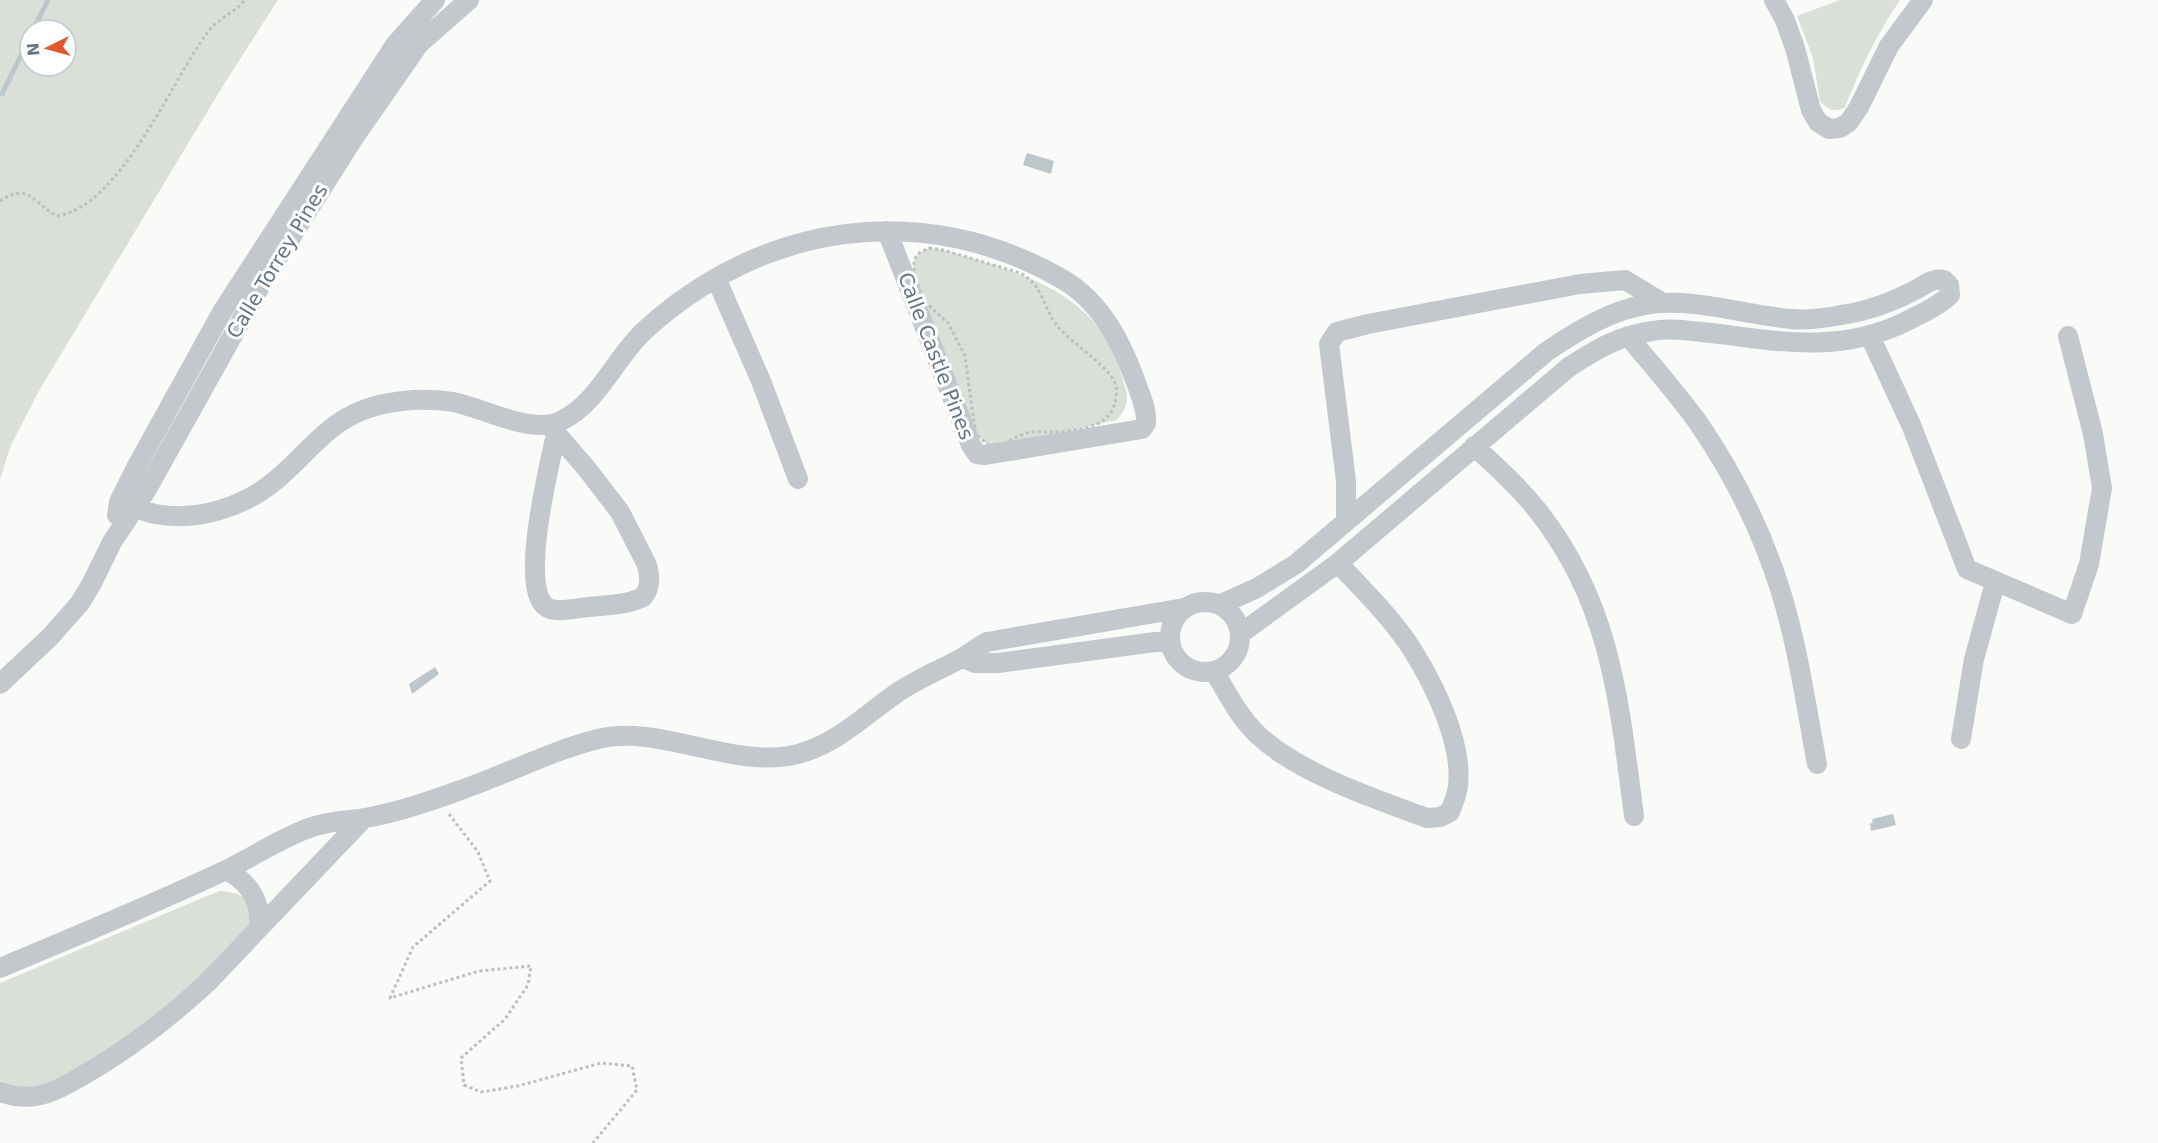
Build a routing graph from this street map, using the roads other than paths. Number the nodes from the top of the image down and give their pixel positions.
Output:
1 (435, 0) edge
2 (469, 0) edge
3 (1774, 0) edge
4 (1923, 0) edge
5 (887, 231) junction
6 (716, 278) junction
7 (1663, 303) junction
8 (1628, 336) junction
9 (1870, 336) junction
10 (2067, 336) dead end
11 (552, 430) junction
12 (1474, 446) junction
13 (798, 479) dead end
14 (128, 505) junction
15 (1346, 522) junction
16 (1338, 563) junction
17 (1995, 583) junction
18 (1219, 605) junction
19 (1184, 608) junction
20 (1239, 633) junction
21 (1170, 640) junction
22 (963, 658) junction
23 (1214, 671) junction
24 (0, 684) edge
25 (1961, 740) dead end
26 (1817, 764) dead end
27 (1634, 816) dead end
28 (364, 818) junction
29 (226, 870) junction
30 (259, 928) junction
31 (0, 968) edge
32 (0, 1092) edge

1 - 14 street, Calle Torrey Pines
2 - 14 street, Calle Torrey Pines
3 - 4 street
5 - 5 street, Calle Castle Pines
5 - 6 street, Calle Castle Pines
6 - 11 street, Calle Castle Pines
6 - 13 street
7 - 9 street
7 - 15 street
7 - 15 street
8 - 9 street
8 - 12 street
8 - 26 street
9 - 17 street
10 - 17 street
11 - 11 street
11 - 14 street
12 - 16 street
12 - 27 street
14 - 24 street, Calle Torrey Pines
15 - 18 street
16 - 20 street
16 - 23 street
17 - 25 street
18 - 19 street
18 - 20 street
19 - 21 street
19 - 22 street
20 - 23 street
21 - 22 street
21 - 23 street
22 - 28 street
28 - 29 street
28 - 30 street
29 - 30 street
29 - 31 street
30 - 32 street

